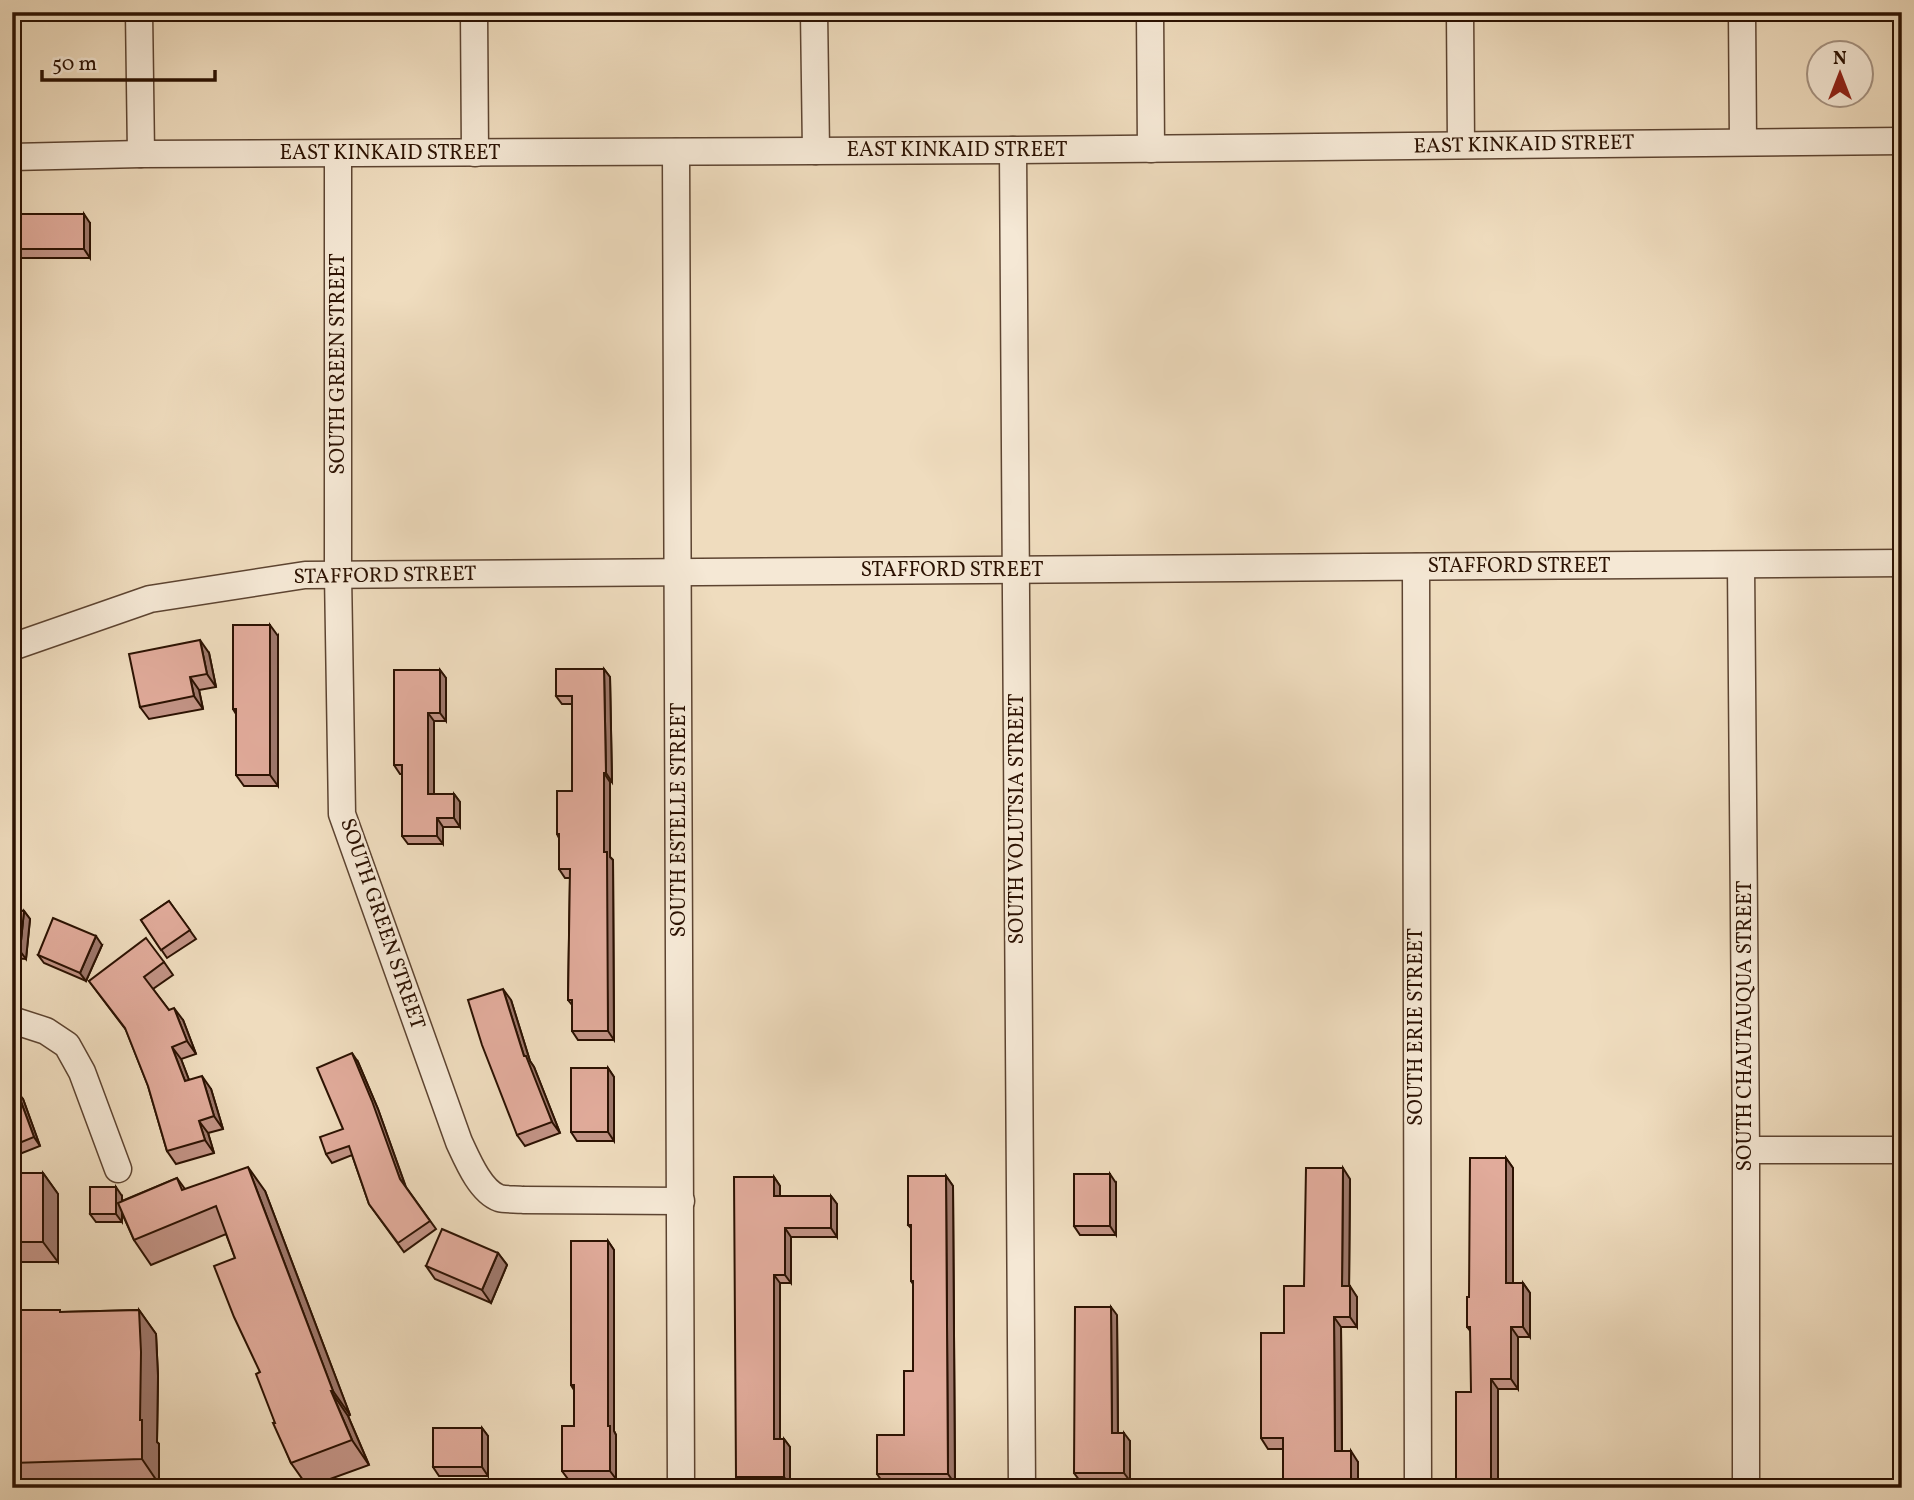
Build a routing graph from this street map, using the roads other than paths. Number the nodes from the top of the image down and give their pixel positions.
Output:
1 (139, 12) edge
2 (474, 12) edge
3 (814, 12) edge
4 (1150, 12) edge
5 (1460, 12) edge
6 (1742, 12) edge
7 (1902, 141) edge
8 (1743, 142) junction
9 (1461, 145) junction
10 (1151, 149) junction
11 (1013, 150) junction
12 (816, 151) junction
13 (676, 152) junction
14 (338, 153) junction
15 (475, 153) junction
16 (141, 154) junction
17 (12, 157) edge
18 (1902, 563) edge
19 (1741, 565) junction
20 (1416, 567) junction
21 (1015, 570) junction
22 (677, 573) junction
23 (338, 574) junction
24 (12, 647) edge
25 (12, 1020) edge
26 (1746, 1150) junction
27 (1902, 1150) edge
28 (118, 1169) dead end
29 (681, 1201) junction
30 (681, 1488) edge
31 (1022, 1488) edge
32 (1418, 1488) edge
33 (1746, 1488) edge

1 - 16 street
2 - 15 street
3 - 12 street
4 - 10 street
5 - 9 street
6 - 8 street
7 - 8 street, EAST KINKAID STREET
8 - 9 street, EAST KINKAID STREET
9 - 10 street, EAST KINKAID STREET
10 - 11 street, EAST KINKAID STREET
11 - 12 street, EAST KINKAID STREET
11 - 21 street, SOUTH VOLUTSIA STREET
12 - 13 street, EAST KINKAID STREET
13 - 15 street, EAST KINKAID STREET
13 - 22 street, SOUTH ESTELLE STREET
14 - 15 street, EAST KINKAID STREET
14 - 16 street, EAST KINKAID STREET
14 - 23 street, SOUTH GREEN STREET
16 - 17 street, EAST KINKAID STREET
18 - 19 street, STAFFORD STREET
19 - 20 street, STAFFORD STREET
19 - 26 street, SOUTH CHAUTAUQUA STREET
20 - 21 street, STAFFORD STREET
20 - 32 street, SOUTH ERIE STREET
21 - 22 street, STAFFORD STREET
21 - 31 street, SOUTH VOLUTSIA STREET
22 - 23 street, STAFFORD STREET
22 - 29 street, SOUTH ESTELLE STREET
23 - 24 street, STAFFORD STREET
23 - 29 street, SOUTH GREEN STREET
25 - 28 street
26 - 27 street
26 - 33 street, SOUTH CHAUTAUQUA STREET
29 - 30 street, SOUTH ESTELLE STREET

